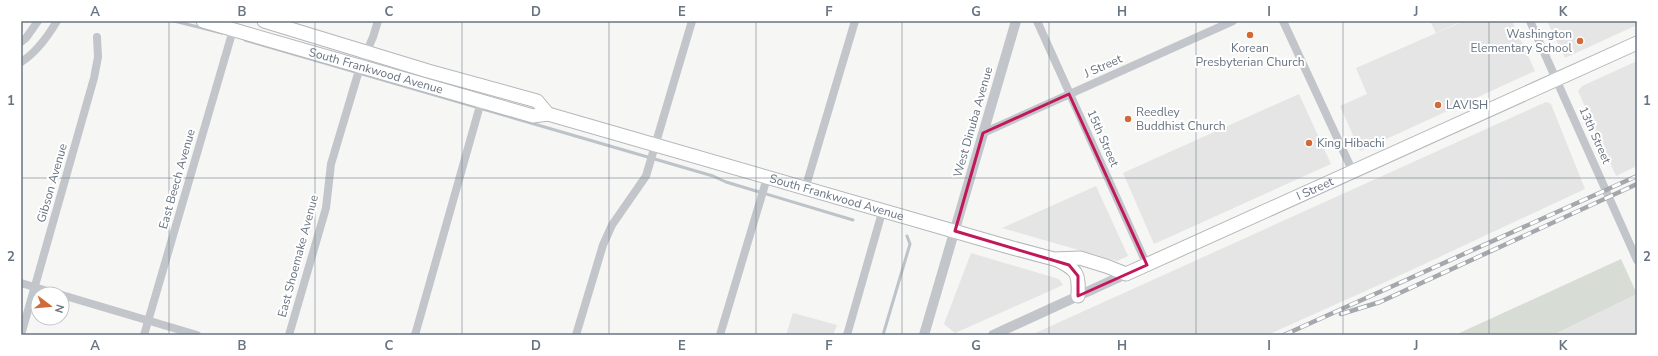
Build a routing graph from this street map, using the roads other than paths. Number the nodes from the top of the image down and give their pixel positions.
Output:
1 (38, 21) edge
2 (57, 21) edge
3 (203, 21) edge
4 (264, 21) edge
5 (378, 21) edge
6 (692, 21) edge
7 (855, 21) edge
8 (1016, 21) edge
9 (1037, 21) edge
10 (1233, 21) edge
11 (1283, 21) edge
12 (1530, 21) edge
13 (233, 30) junction
14 (96, 37) dead end
15 (21, 42) edge
16 (1637, 43) edge
17 (366, 52) junction
18 (21, 62) edge
19 (360, 67) junction
20 (1557, 80) junction
21 (1069, 94) junction
22 (481, 102) junction
23 (548, 114) junction
24 (983, 133) junction
25 (656, 144) junction
26 (1353, 172) junction
27 (767, 178) junction
28 (805, 189) junction
29 (883, 209) junction
30 (954, 231) junction
31 (1054, 259) junction
32 (1637, 260) edge
33 (1147, 265) junction
34 (1126, 274) junction
35 (21, 283) edge
36 (32, 286) edge
37 (35, 286) edge
38 (1078, 296) junction
39 (70, 297) edge
40 (30, 304) edge
41 (148, 320) junction
42 (21, 335) edge
43 (144, 335) edge
44 (197, 335) edge
45 (289, 335) edge
46 (414, 335) edge
47 (576, 335) edge
48 (720, 335) edge
49 (847, 335) edge
50 (924, 335) edge
51 (992, 335) edge

1 - 15 street
2 - 18 street
3 - 13 main road, South Frankwood Avenue
4 - 17 main road, South Frankwood Avenue
5 - 17 street, East Shoemake Avenue
6 - 25 street
7 - 28 street
8 - 24 street, West Dinuba Avenue
9 - 21 street, 15th Street
10 - 21 street, J Street
11 - 26 street
12 - 20 street, 13th Street
13 - 19 main road, South Frankwood Avenue
13 - 41 street, East Beech Avenue
14 - 37 street, Gibson Avenue
16 - 20 main road, I Street
17 - 19 street, East Shoemake Avenue
17 - 23 main road, South Frankwood Avenue
19 - 22 main road, South Frankwood Avenue
19 - 45 street, East Shoemake Avenue
20 - 26 main road, I Street
20 - 32 street, 13th Street
21 - 24 street, J Street
21 - 33 street, 15th Street
22 - 23 main road, South Frankwood Avenue
22 - 46 street
23 - 25 main road, South Frankwood Avenue
24 - 30 street, West Dinuba Avenue
25 - 27 main road, South Frankwood Avenue
25 - 47 street
26 - 33 main road, I Street
27 - 28 main road, South Frankwood Avenue
27 - 48 street
28 - 29 main road, South Frankwood Avenue
29 - 30 main road, South Frankwood Avenue
29 - 49 street
30 - 31 main road, South Frankwood Avenue
30 - 50 street, West Dinuba Avenue
31 - 34 main road, South Frankwood Avenue
31 - 38 main road
33 - 34 main road, I Street
34 - 38 street, I Street
35 - 36 street
38 - 51 street, I Street
39 - 41 street
40 - 42 street, Gibson Avenue
41 - 43 street, East Beech Avenue
41 - 44 street

